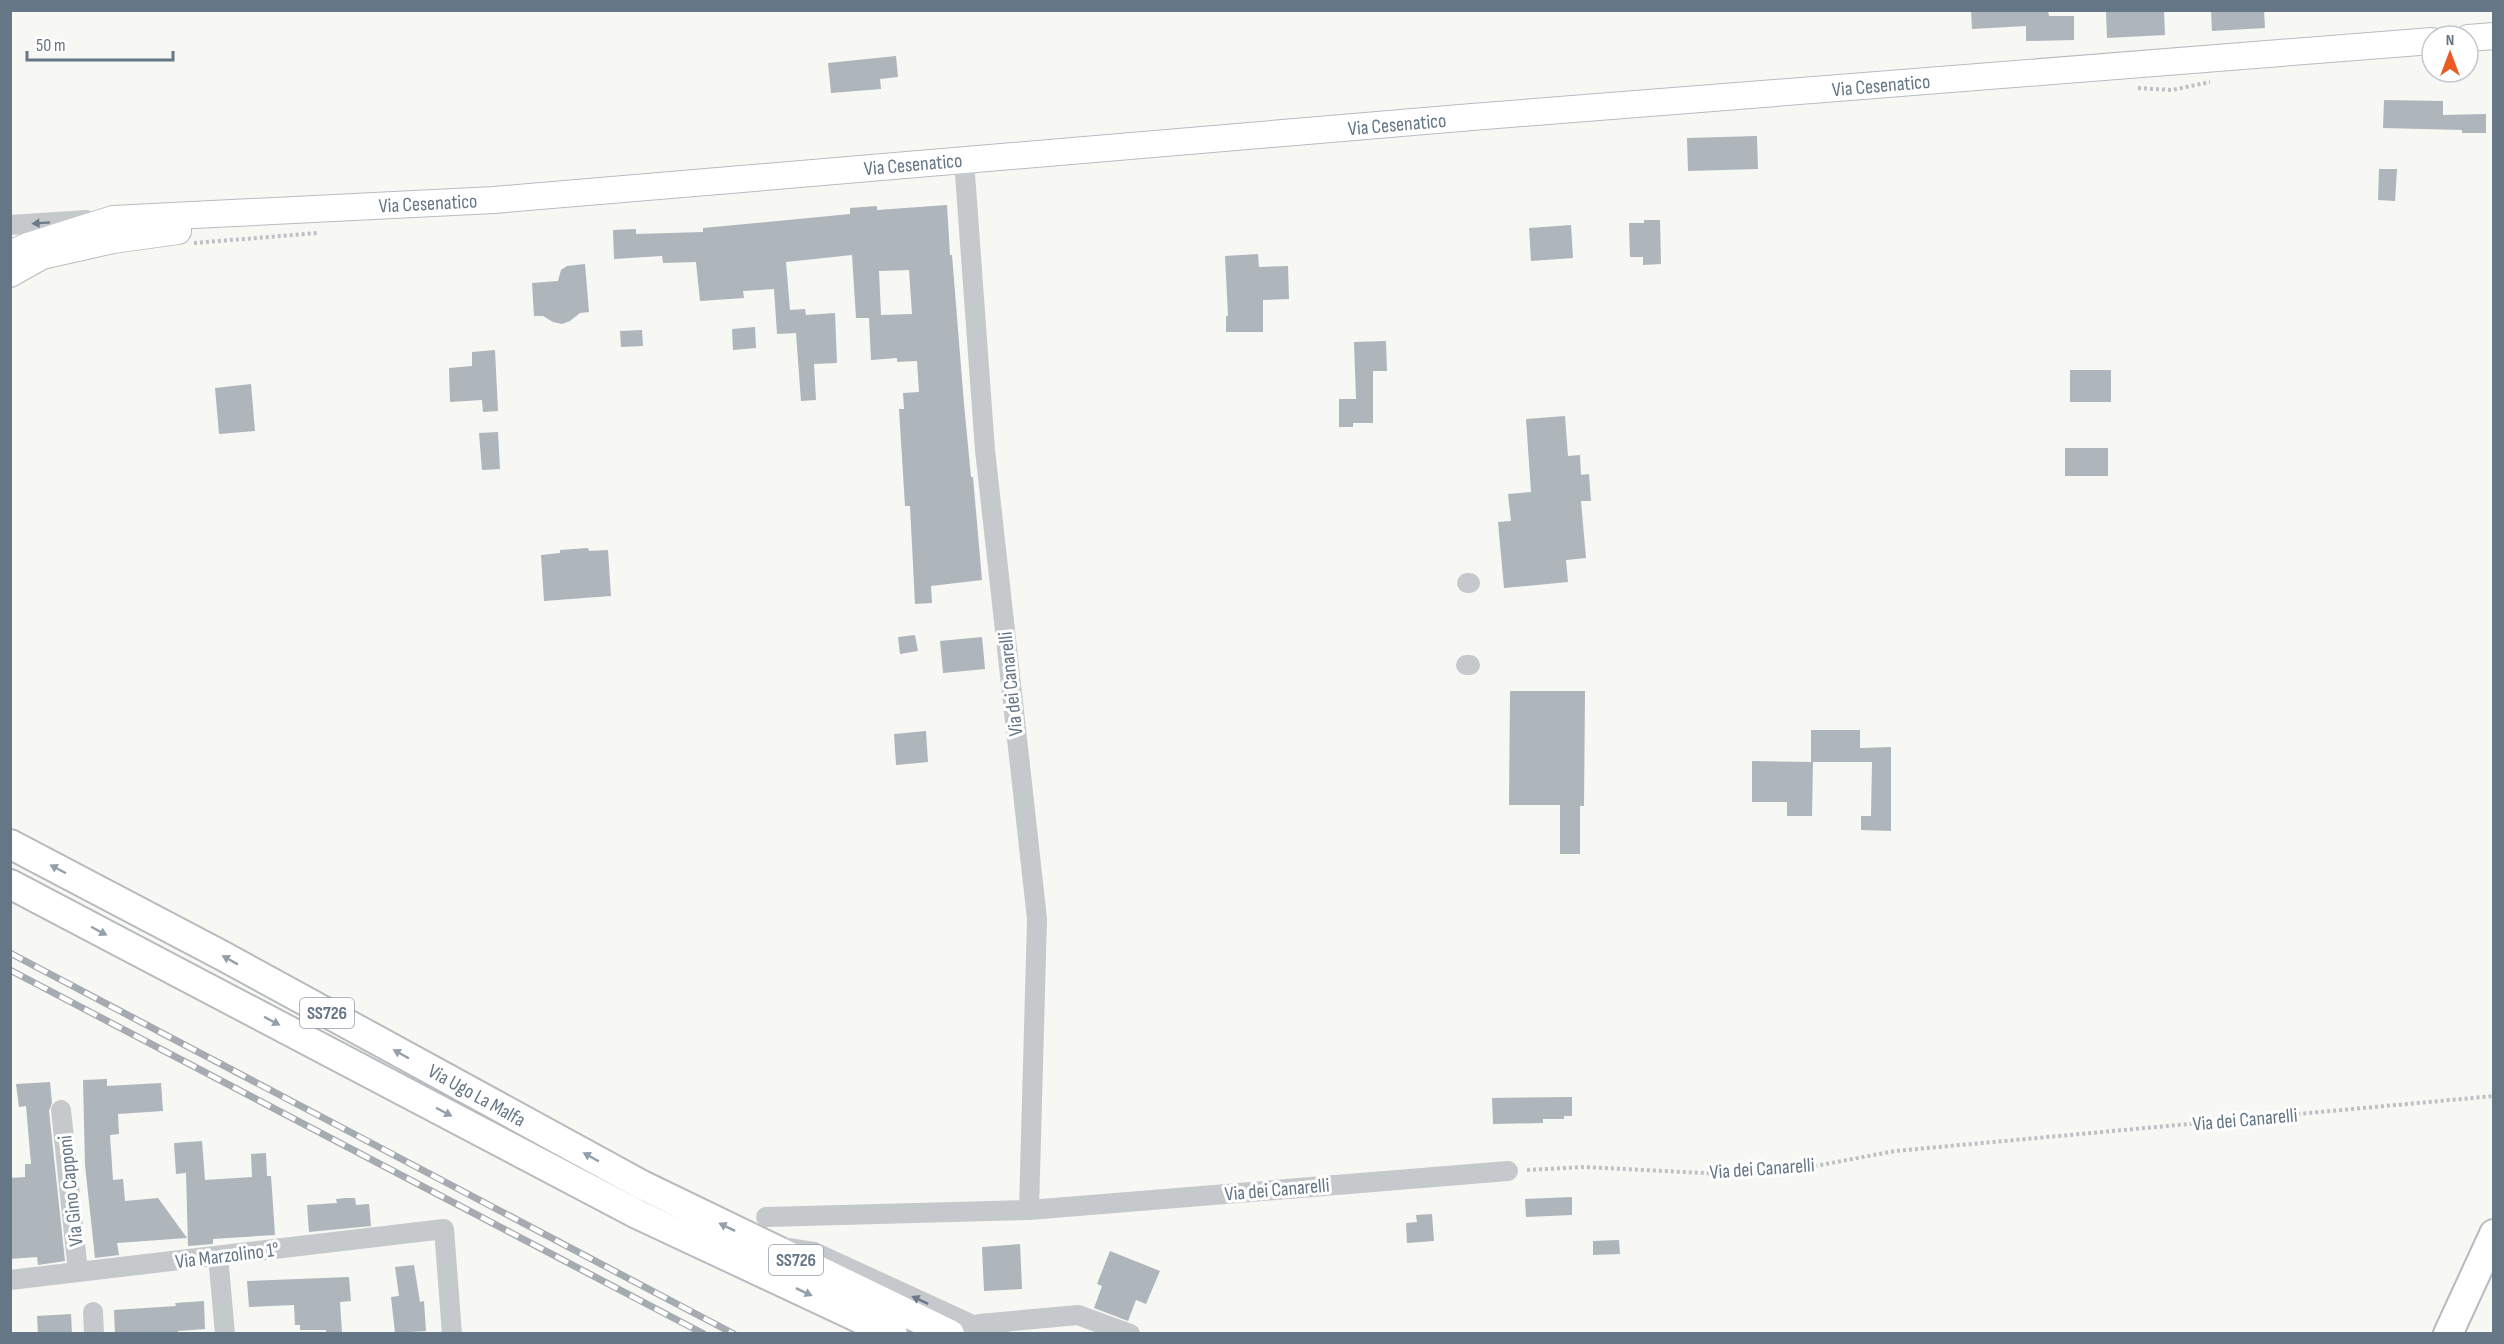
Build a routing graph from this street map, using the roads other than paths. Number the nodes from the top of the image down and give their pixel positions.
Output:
1 (2420, 42) edge
2 (964, 160) junction
3 (10, 225) edge
4 (113, 229) junction
5 (14, 266) edge
6 (10, 844) edge
7 (10, 884) edge
8 (62, 1110) dead end
9 (1508, 1171) road end
10 (1029, 1210) junction
11 (766, 1217) dead end
12 (2493, 1234) edge
13 (218, 1256) junction
14 (78, 1272) junction
15 (10, 1280) edge
16 (93, 1312) dead end
17 (962, 1329) edge
18 (94, 1334) edge
19 (225, 1334) edge
20 (452, 1334) edge
21 (892, 1334) edge
22 (999, 1334) edge
23 (1130, 1334) edge
24 (2448, 1334) edge

1 - 2 main road, Via Cesenatico
2 - 4 main road, Via Cesenatico
2 - 10 street, Via dei Canarelli
4 -> 3 street, Via Cesenatico
4 - 5 main road
17 -> 6 highway, Via Ugo La Malfa / SS726
7 -> 21 highway, Via Ugo La Malfa / SS726
8 - 14 street, Via Gino Capponi
9 - 10 street, Via dei Canarelli
10 - 11 street, Via dei Canarelli
12 - 24 highway
13 - 14 street, Via Marzolino 1°
13 - 19 street
13 - 20 street, Via Marzolino 1°
14 - 15 street, Via Marzolino 1°
16 - 18 street
17 - 22 street
17 - 23 street

